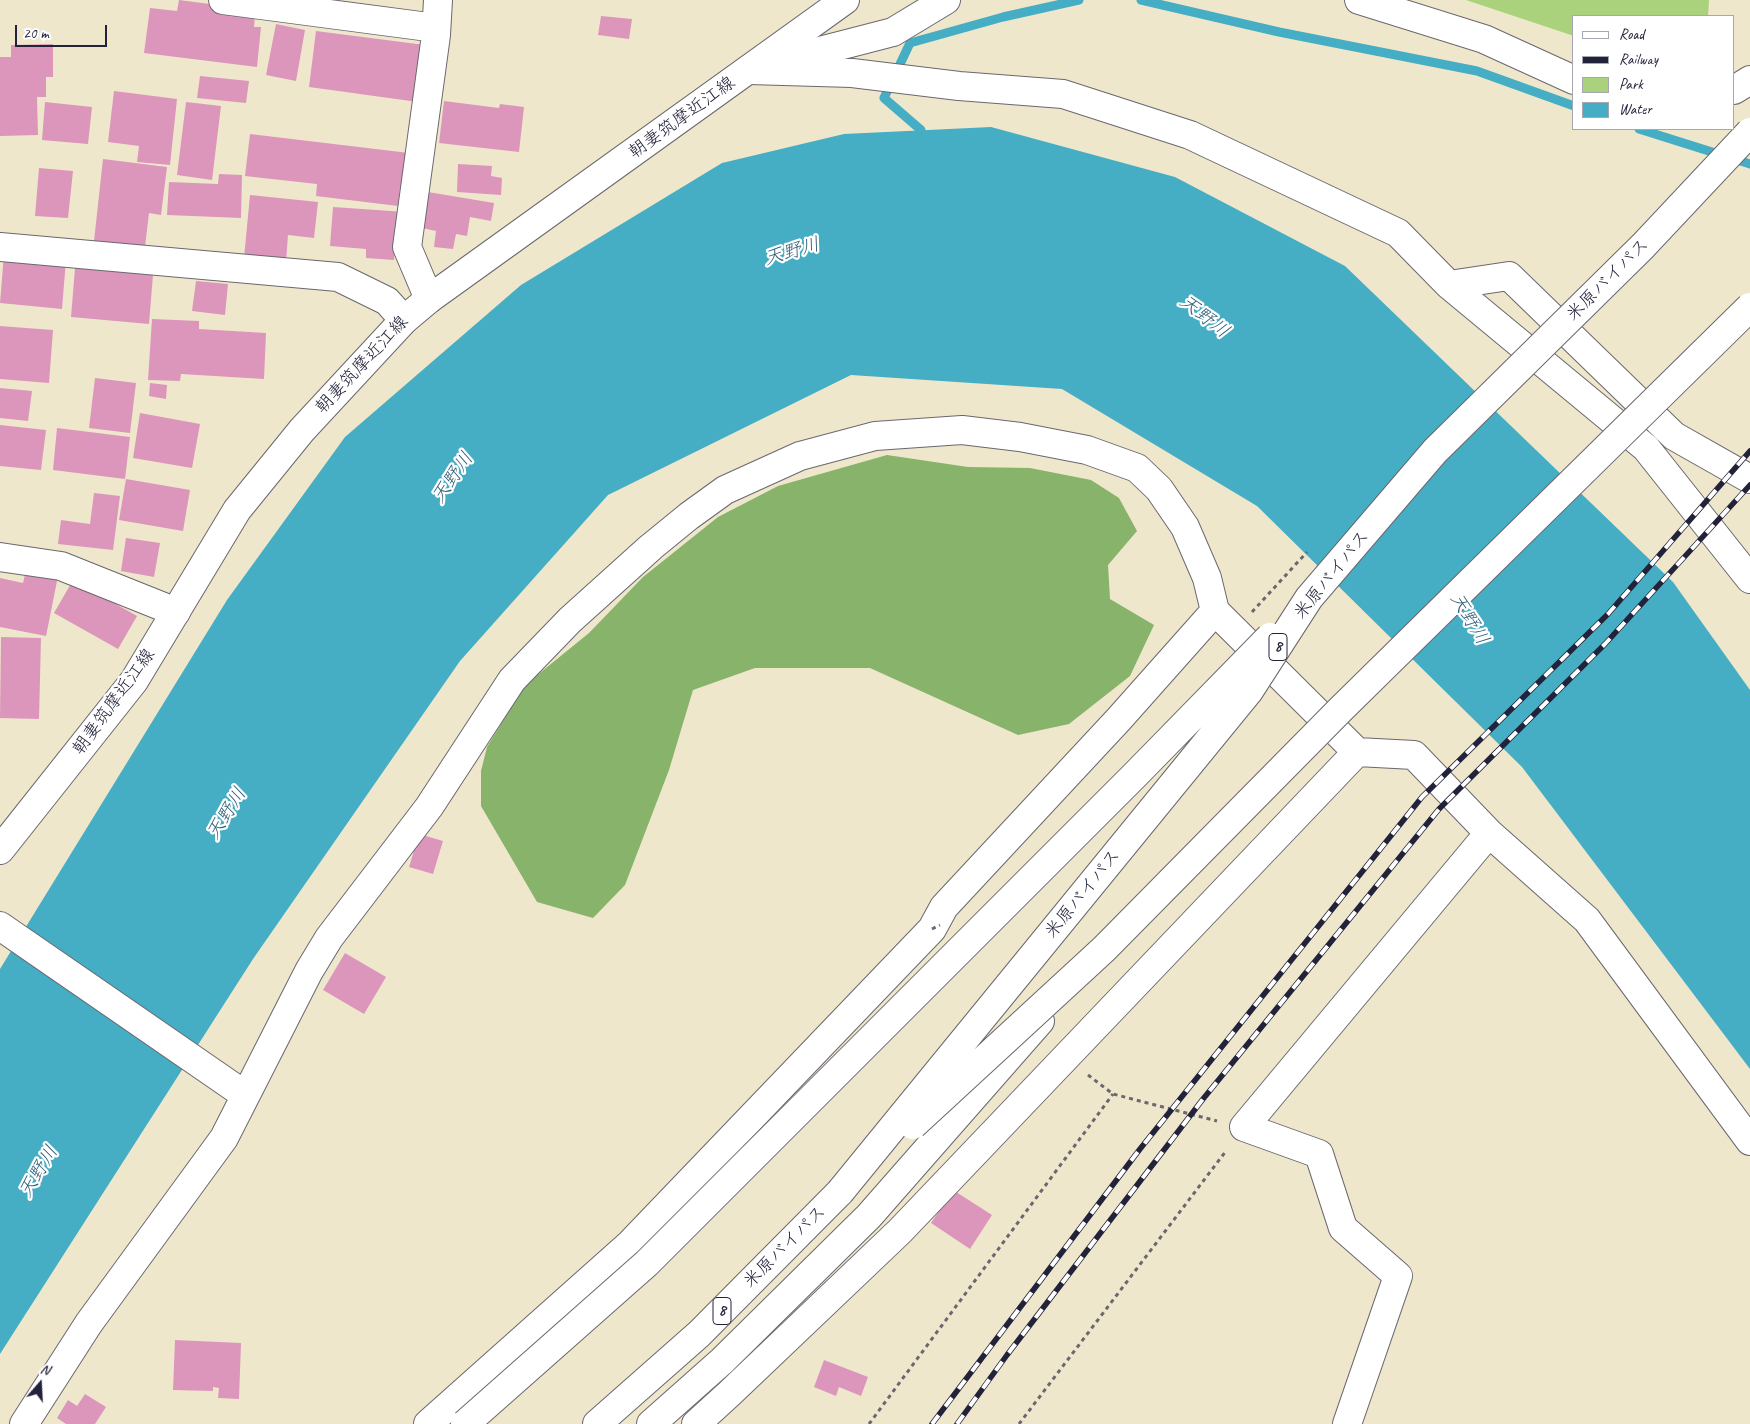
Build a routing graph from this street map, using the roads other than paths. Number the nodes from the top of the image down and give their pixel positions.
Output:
1 (223, 0) edge
2 (438, 0) edge
3 (845, 0) edge
4 (946, 0) edge
5 (1359, 0) edge
6 (436, 28) junction
7 (750, 70) junction
8 (1572, 79) edge
9 (1750, 80) edge
10 (1735, 89) edge
11 (1750, 132) edge
12 (0, 247) edge
13 (1449, 285) junction
14 (429, 299) junction
15 (1750, 307) edge
16 (404, 320) junction
17 (1750, 479) edge
18 (0, 557) edge
19 (1750, 579) edge
20 (1309, 598) junction
21 (1215, 611) junction
22 (176, 612) junction
23 (1357, 752) junction
24 (1489, 833) junction
25 (0, 850) edge
26 (0, 926) edge
27 (1104, 949) junction
28 (245, 1095) junction
29 (1750, 1141) edge
30 (840, 1192) junction
31 (24, 1424) edge
32 (428, 1424) edge
33 (465, 1424) edge
34 (598, 1424) edge
35 (651, 1424) edge
36 (696, 1424) edge
37 (1347, 1424) edge

1 - 6 main road
2 - 6 main road
3 - 7 main road, 朝妻筑摩近江線
4 - 7 main road
5 - 8 main road
6 - 14 main road
7 - 13 main road
7 - 14 main road, 朝妻筑摩近江線
9 - 10 main road
11 - 20 main road, 米原バイパス / 8, bridge
12 - 16 main road
13 - 17 main road
13 - 19 main road
14 - 16 main road, 朝妻筑摩近江線
15 - 27 main road, 米原バイパス / 8, bridge
16 - 22 main road, 朝妻筑摩近江線
18 - 22 main road
20 - 30 main road, 米原バイパス / 8, bridge
20 - 33 main road, bridge
21 - 23 main road
21 - 28 main road
21 - 32 main road
22 - 25 main road, 朝妻筑摩近江線
23 - 24 main road
23 - 36 main road
24 - 29 main road
24 - 37 main road
26 - 28 main road
27 - 30 main road, 米原バイパス / 8, bridge
27 - 35 main road, bridge
28 - 31 main road
30 - 34 main road, 米原バイパス / 8

